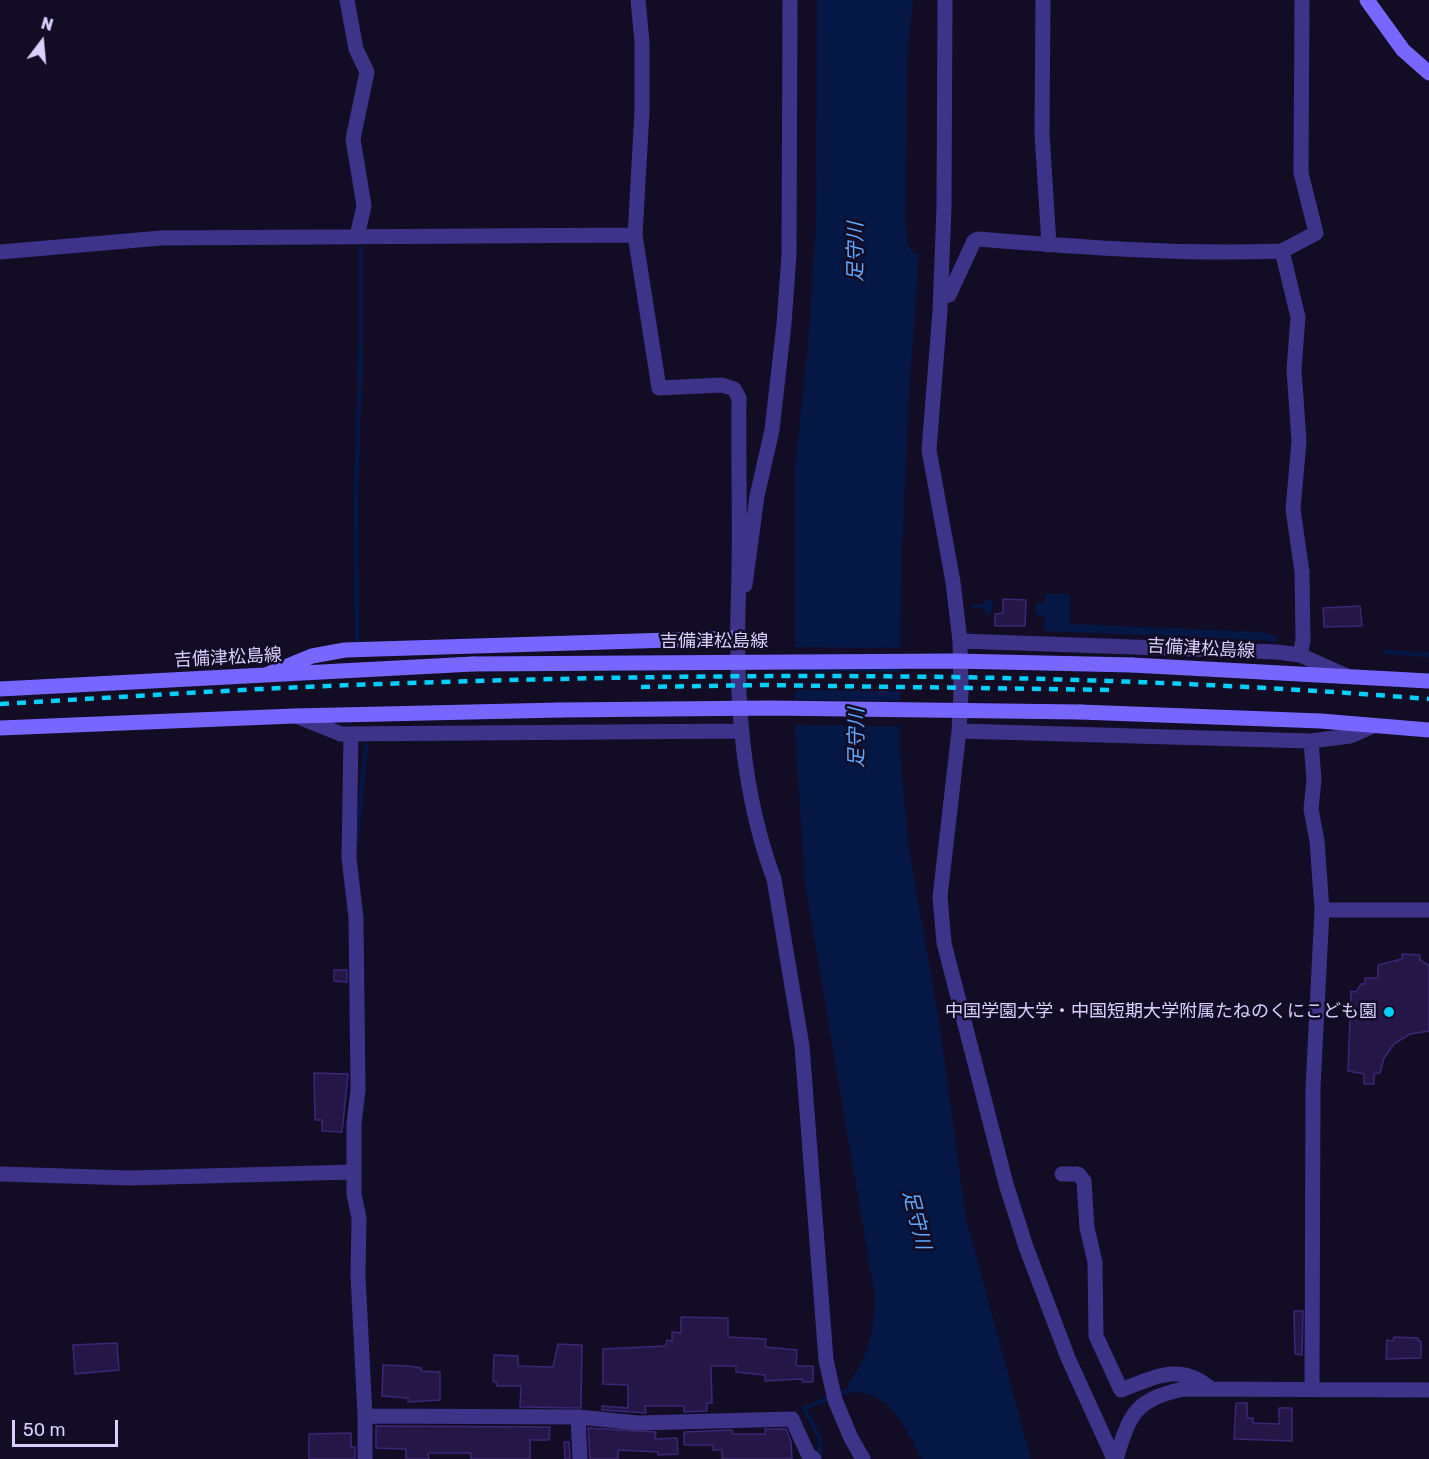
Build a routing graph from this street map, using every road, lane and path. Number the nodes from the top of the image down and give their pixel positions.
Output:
1 (347, 0) edge
2 (638, 0) edge
3 (790, 0) edge
4 (945, 0) edge
5 (1043, 0) edge
6 (1302, 0) edge
7 (1367, 0) edge
8 (1429, 73) edge
9 (635, 235) junction
10 (357, 236) junction
11 (1049, 245) junction
12 (1282, 251) junction
13 (0, 252) edge
14 (941, 297) junction
15 (738, 609) junction
16 (736, 638) junction
17 (960, 641) junction
18 (1300, 656) junction
19 (266, 675) junction
20 (1345, 675) junction
21 (1429, 681) edge
22 (0, 689) edge
23 (294, 716) junction
24 (1373, 726) junction
25 (0, 728) edge
26 (1429, 730) edge
27 (740, 731) junction
28 (959, 731) junction
29 (351, 734) junction
30 (1311, 741) junction
31 (1322, 910) junction
32 (1429, 910) edge
33 (354, 1172) junction
34 (0, 1174) edge
35 (1062, 1174) dead end
36 (1212, 1389) junction
37 (1312, 1390) junction
38 (1429, 1390) edge
39 (368, 1416) junction
40 (578, 1417) junction
41 (810, 1458) edge
42 (365, 1459) edge
43 (580, 1459) edge
44 (863, 1459) edge
45 (1115, 1459) edge

1 - 10 street
2 - 9 street
3 - 15 street
4 - 14 street
5 - 11 street
6 - 12 street
7 - 8 main road
9 - 10 street
9 - 15 street
10 - 13 street
11 - 12 street
11 - 14 street
12 - 18 street
14 - 17 street
15 - 16 street
16 - 19 main road
16 - 27 street
17 - 18 street
17 - 28 street
18 - 20 street
19 - 20 main road, 吉備津松島線, bridge
19 - 22 main road, 吉備津松島線
20 - 21 main road, 吉備津松島線
23 - 24 main road, bridge
23 - 25 main road
23 - 29 street
24 - 26 main road
24 - 30 street
27 - 29 street
27 - 44 street
28 - 30 street
28 - 45 street
29 - 33 street
30 - 31 street
31 - 32 street
31 - 37 street
33 - 34 street
33 - 39 street
35 - 36 street
36 - 37 street
36 - 45 street
37 - 38 street
39 - 40 street
39 - 42 street
40 - 41 street
40 - 43 street

